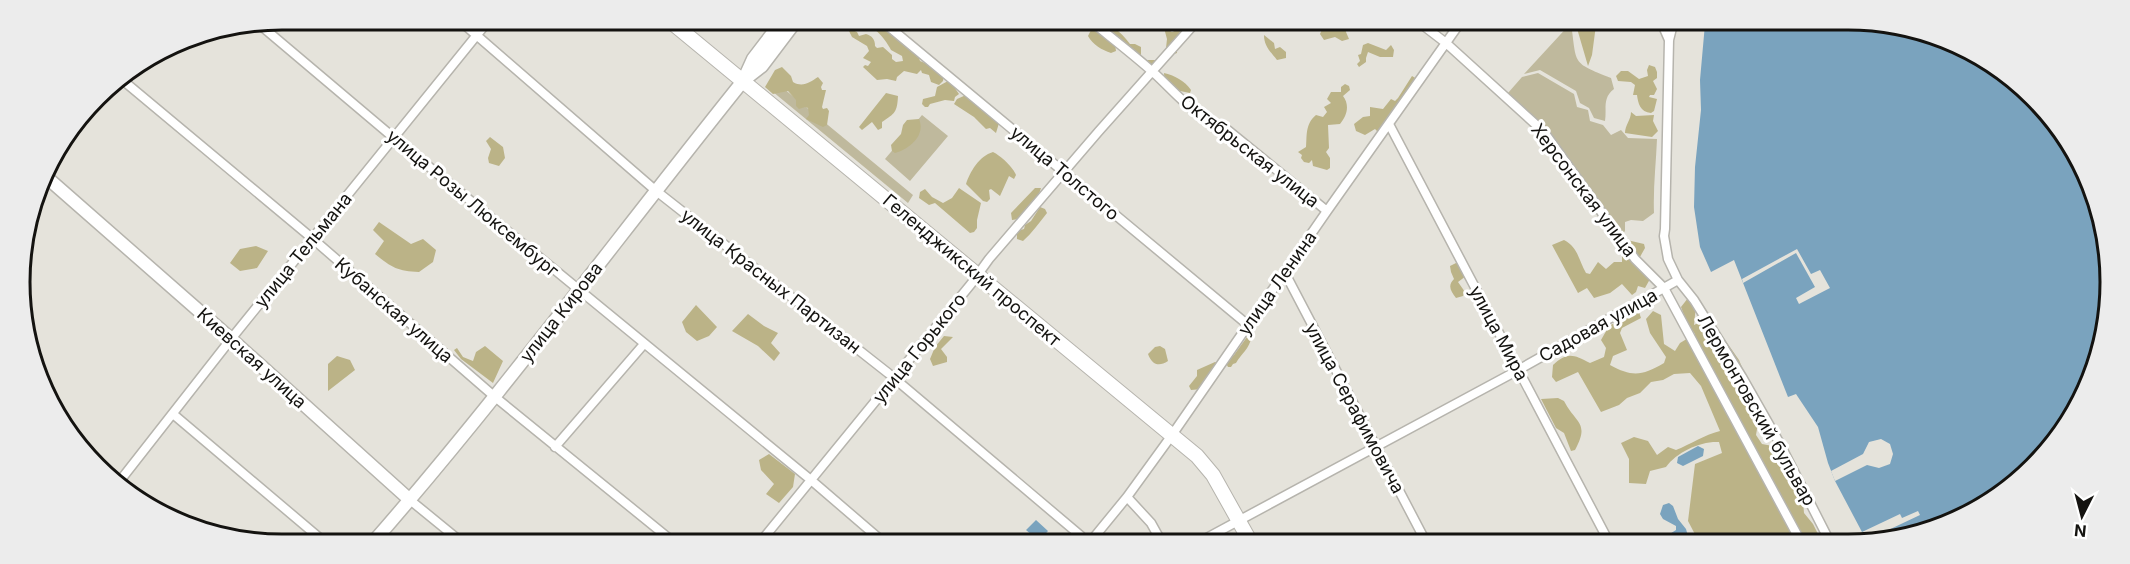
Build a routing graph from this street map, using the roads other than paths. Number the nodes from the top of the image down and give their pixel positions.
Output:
1 (471, 30) edge
2 (481, 30) edge
3 (681, 30) edge
4 (775, 30) edge
5 (789, 30) edge
6 (893, 30) edge
7 (1102, 30) edge
8 (1189, 30) edge
9 (1429, 30) edge
10 (1455, 30) edge
11 (1665, 30) edge
12 (1672, 30) edge
13 (267, 31) edge
14 (477, 35) junction
15 (1669, 40) junction
16 (1446, 43) junction
17 (1152, 71) junction
18 (743, 81) junction
19 (127, 84) edge
20 (1389, 124) junction
21 (394, 138) junction
22 (1064, 173) junction
23 (51, 181) edge
24 (656, 190) junction
25 (1324, 208) junction
26 (313, 239) junction
27 (1285, 273) junction
28 (977, 274) junction
29 (1678, 280) junction
30 (1664, 288) junction
31 (579, 291) junction
32 (1248, 325) junction
33 (231, 339) junction
34 (644, 344) junction
35 (1519, 370) junction
36 (894, 379) junction
37 (495, 397) junction
38 (172, 414) junction
39 (1172, 435) junction
40 (1375, 446) junction
41 (555, 447) junction
42 (123, 477) edge
43 (811, 480) junction
44 (1127, 497) junction
45 (410, 500) junction
46 (1238, 519) junction
47 (315, 534) edge
48 (380, 534) edge
49 (452, 534) edge
50 (664, 534) edge
51 (767, 534) edge
52 (874, 534) edge
53 (1079, 534) edge
54 (1097, 534) edge
55 (1157, 534) edge
56 (1213, 534) edge
57 (1246, 534) edge
58 (1422, 534) edge
59 (1605, 534) edge
60 (1797, 534) edge
61 (1826, 534) edge

1 - 14 street, улица Красных Партизан
2 - 14 street, улица Тельмана
3 - 18 main road, Геленджикский проспект
4 - 18 main road, улица Кирова
5 - 18 main road, улица Кирова
6 - 22 street, улица Толстого
7 - 17 street, Октябрьская улица
8 - 17 street, улица Горького
9 - 16 street, Херсонская улица
10 - 16 street, улица Ленина
11 - 15 street
12 - 15 street
13 - 21 street, улица Розы Люксембург
14 - 21 street, улица Тельмана
14 - 24 street, улица Красных Партизан
15 - 29 street, Лермонтовский бульвар
16 - 20 street, улица Ленина
16 - 30 street, Херсонская улица
17 - 22 street, улица Горького
17 - 25 street, Октябрьская улица
18 - 24 main road, улица Кирова
18 - 28 main road, Геленджикский проспект
19 - 26 street, Кубанская улица
20 - 25 street, улица Ленина
20 - 35 street, улица Мира
21 - 26 street, улица Тельмана
21 - 31 street, улица Розы Люксембург
22 - 28 street, улица Горького
22 - 32 street, улица Толстого
23 - 33 main road, Киевская улица
24 - 31 main road, улица Кирова
24 - 36 street, улица Красных Партизан
25 - 27 street, улица Ленина
26 - 33 street, улица Тельмана
26 - 37 street, Кубанская улица
27 - 32 street, улица Ленина
27 - 40 street, улица Серафимовича
28 - 36 street, улица Горького
28 - 39 main road, Геленджикский проспект
29 - 30 street, Садовая улица
29 - 61 street, Лермонтовский бульвар
30 - 35 street, Садовая улица
30 - 60 street, Лермонтовский бульвар
31 - 34 street, улица Розы Люксембург
31 - 37 main road, улица Кирова
32 - 39 street, улица Ленина
33 - 38 street, улица Тельмана
33 - 45 main road, Киевская улица
34 - 41 street
34 - 43 street, улица Розы Люксембург
35 - 40 street, Садовая улица
35 - 59 street, улица Мира
36 - 43 street, улица Горького
36 - 53 street, улица Красных Партизан
37 - 41 street, Кубанская улица
37 - 45 main road, улица Кирова
38 - 42 street, улица Тельмана
38 - 47 street
39 - 44 street, улица Ленина
39 - 46 main road, Геленджикский проспект
40 - 46 street, Садовая улица
40 - 58 street, улица Серафимовича
41 - 50 street, Кубанская улица
43 - 51 street, улица Горького
43 - 52 street, улица Розы Люксембург
44 - 54 street, улица Ленина
44 - 55 street
45 - 48 main road, улица Кирова
45 - 49 street, Киевская улица
46 - 56 street, Садовая улица
46 - 57 main road, Геленджикский проспект

